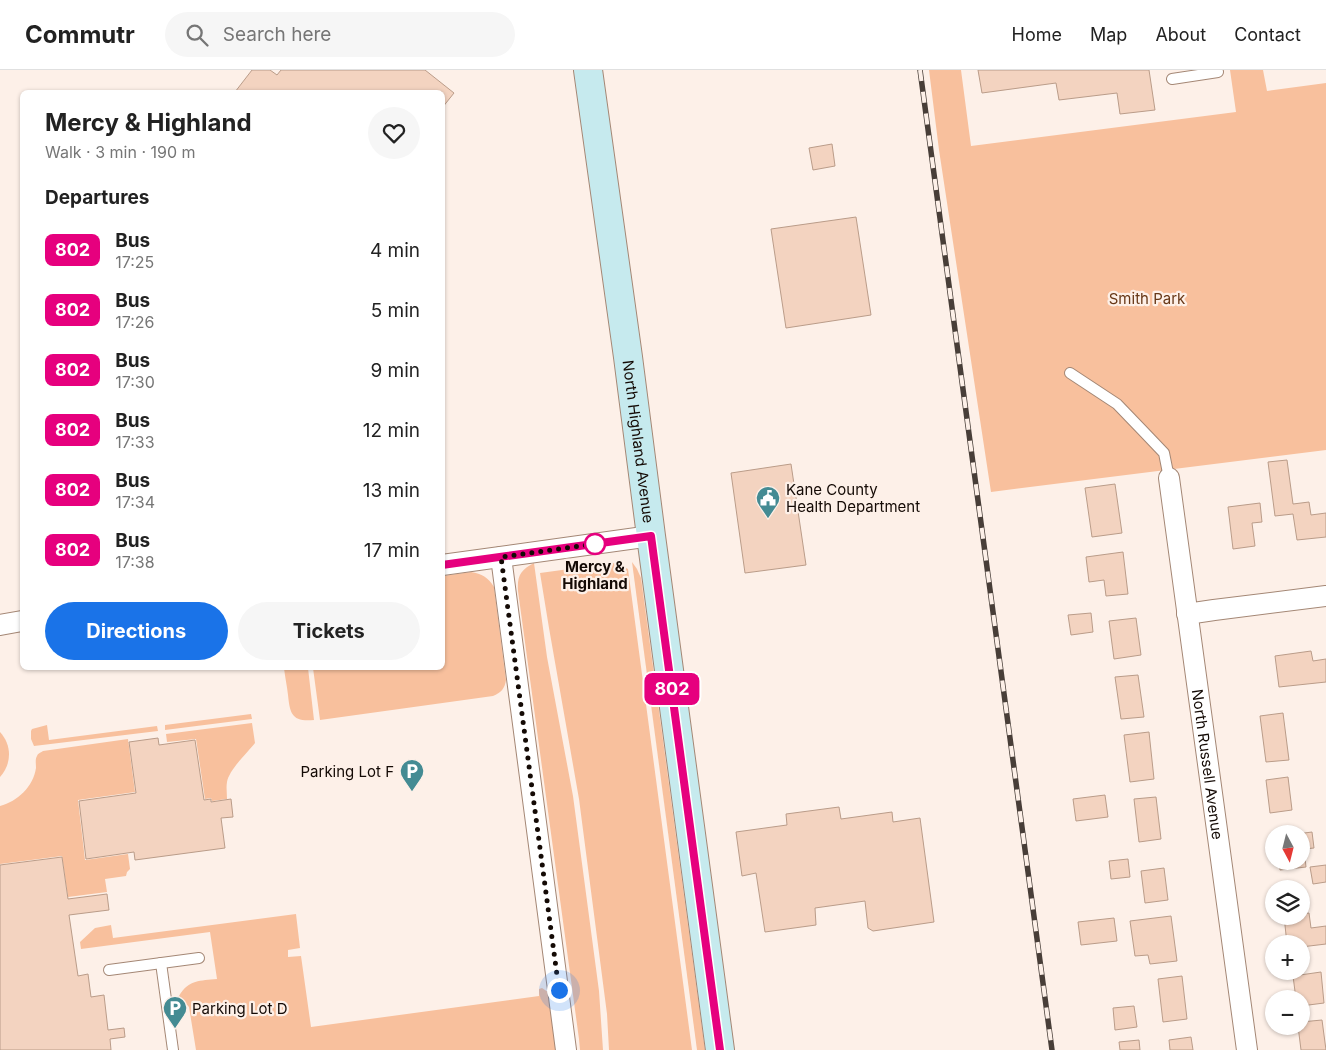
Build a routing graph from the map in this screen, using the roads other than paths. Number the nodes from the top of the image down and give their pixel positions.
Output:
1 (588, 70) edge
2 (1217, 70) edge
3 (1172, 79) dead end
4 (1070, 373) dead end
5 (1169, 478) joint
6 (651, 536) junction
7 (501, 557) junction
8 (445, 565) edge
9 (1326, 596) edge
10 (1187, 614) junction
11 (20, 622) edge
12 (0, 624) edge
13 (199, 958) dead end
14 (161, 963) junction
15 (109, 970) dead end
16 (173, 1050) edge
17 (566, 1050) edge
18 (720, 1050) edge
19 (1247, 1050) edge

1 - 6 street, North Highland Avenue
2 - 3 lane
4 - 5 lane
5 - 10 street, North Russell Avenue
6 - 7 street
6 - 18 street, North Highland Avenue
7 - 8 street
7 - 17 street
9 - 10 street
10 - 19 street, North Russell Avenue
11 - 12 street
13 - 14 lane
14 - 15 lane
14 - 16 lane

